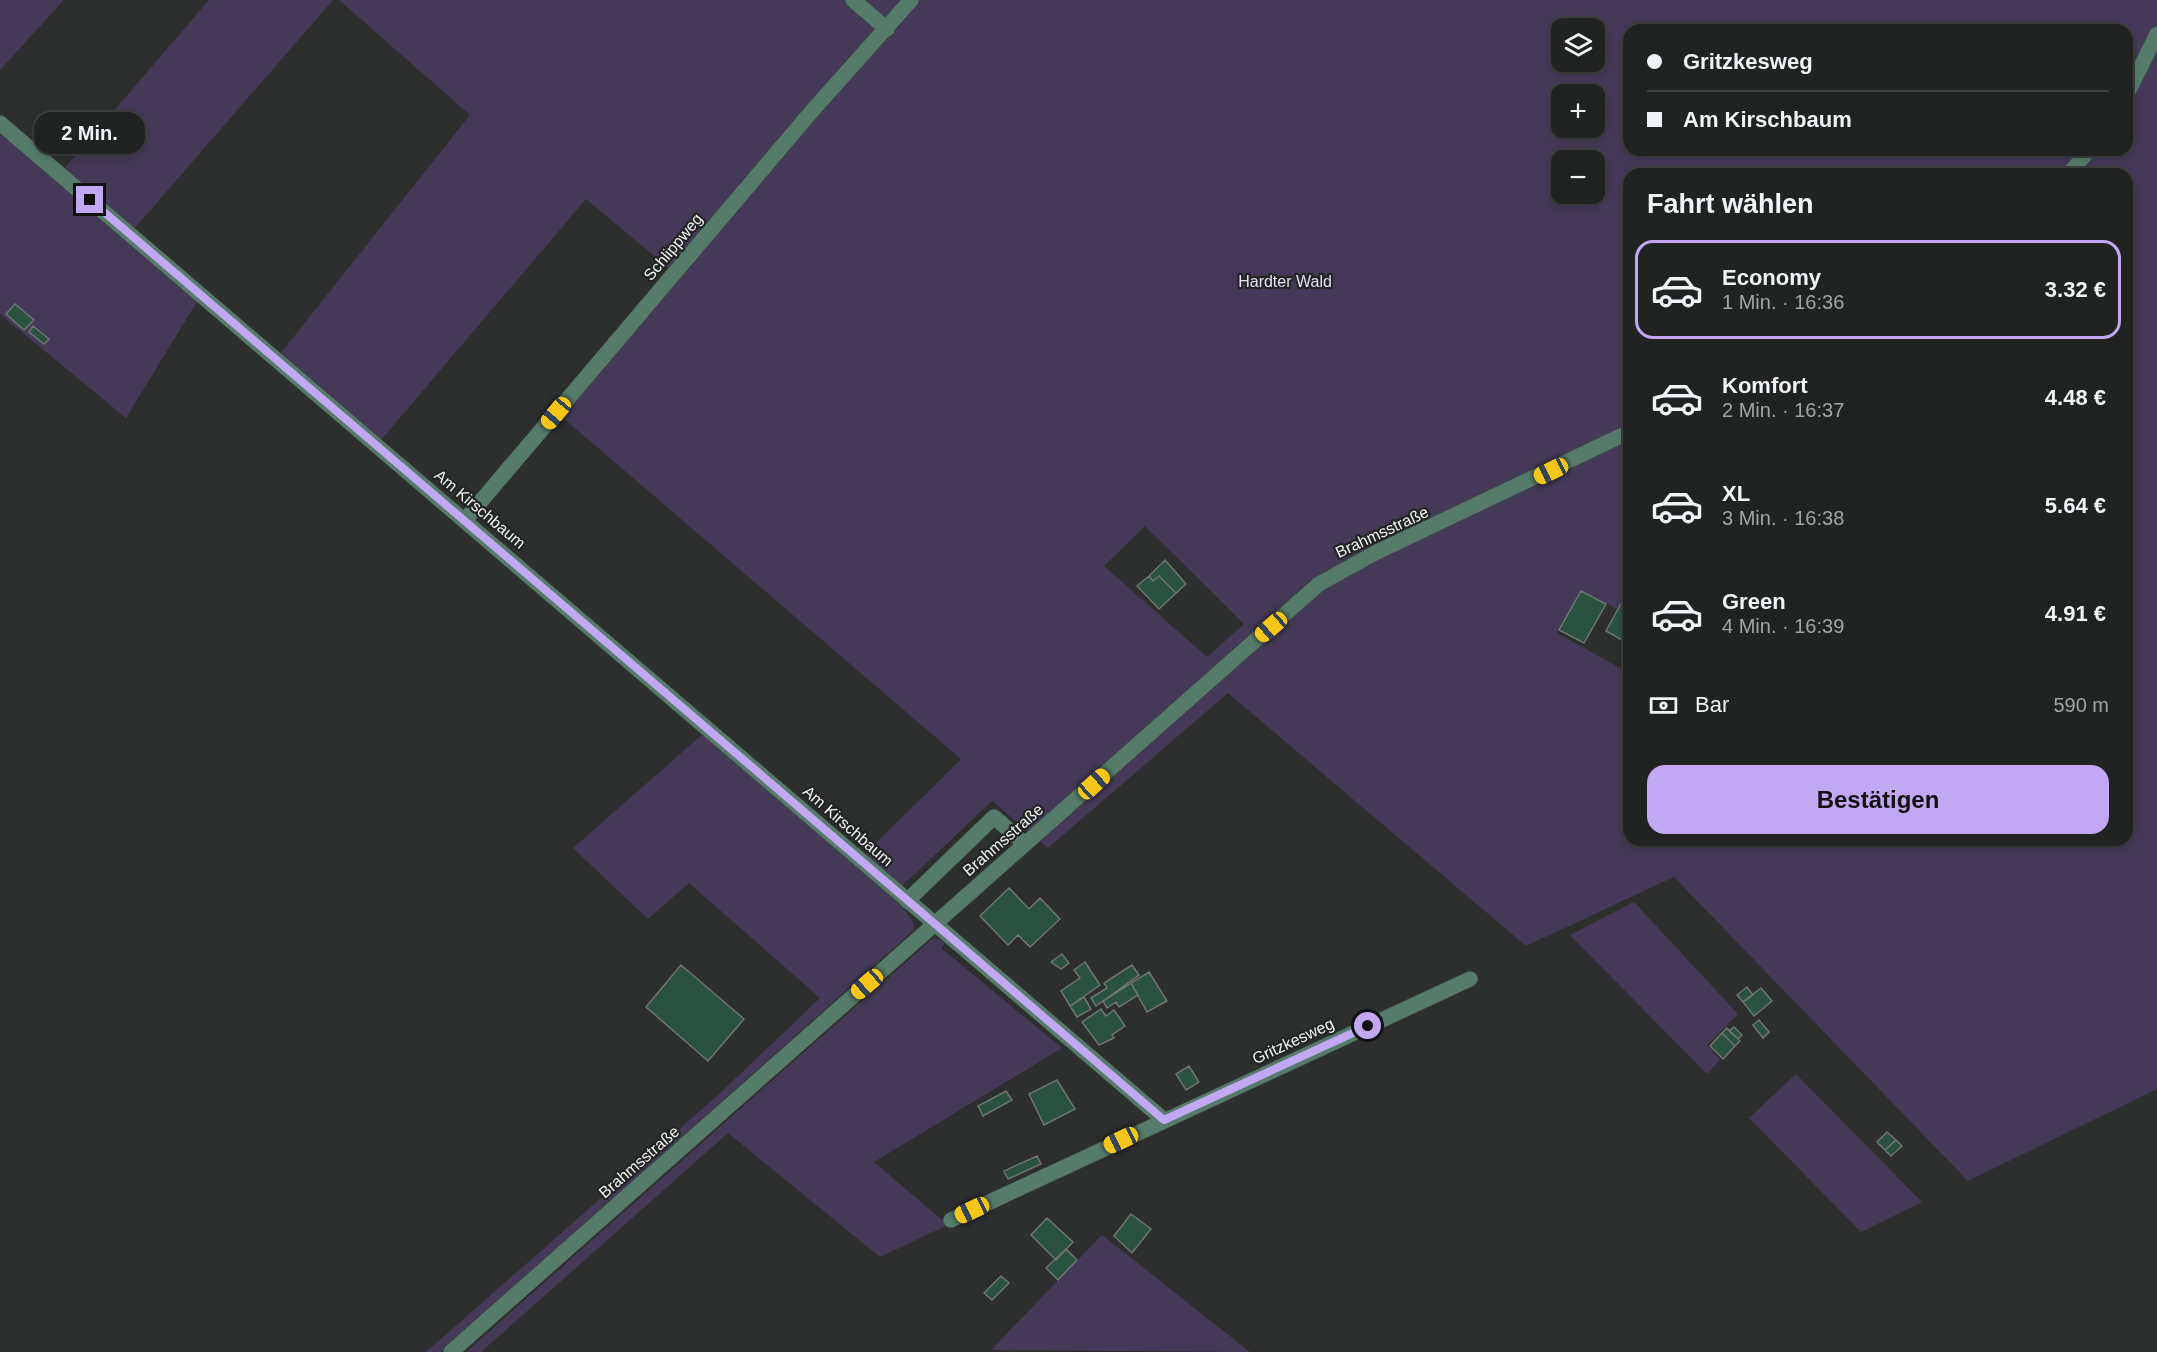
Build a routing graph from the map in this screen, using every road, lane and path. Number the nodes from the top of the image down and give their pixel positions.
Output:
1 (853, 0) edge
2 (911, 0) edge
3 (887, 29) junction
4 (2157, 34) edge
5 (2133, 82) edge
6 (0, 123) edge
7 (2084, 156) edge
8 (2074, 168) edge
9 (1623, 435) edge
10 (465, 520) junction
11 (1025, 844) junction
12 (907, 901) junction
13 (934, 925) junction
14 (1470, 979) dead end
15 (1164, 1120) junction
16 (951, 1220) dead end
17 (451, 1352) edge

1 - 3 street
2 - 3 street, Schlippweg
3 - 10 street, Schlippweg
4 - 5 street
6 - 10 street, Am Kirschbaum
7 - 8 street
9 - 11 street, Brahmsstraße
10 - 12 street, Am Kirschbaum
11 - 12 street
11 - 13 street, Brahmsstraße
12 - 13 street, Am Kirschbaum
13 - 15 street
13 - 17 street, Brahmsstraße
14 - 15 street, Gritzkesweg
15 - 16 street, Gritzkesweg

